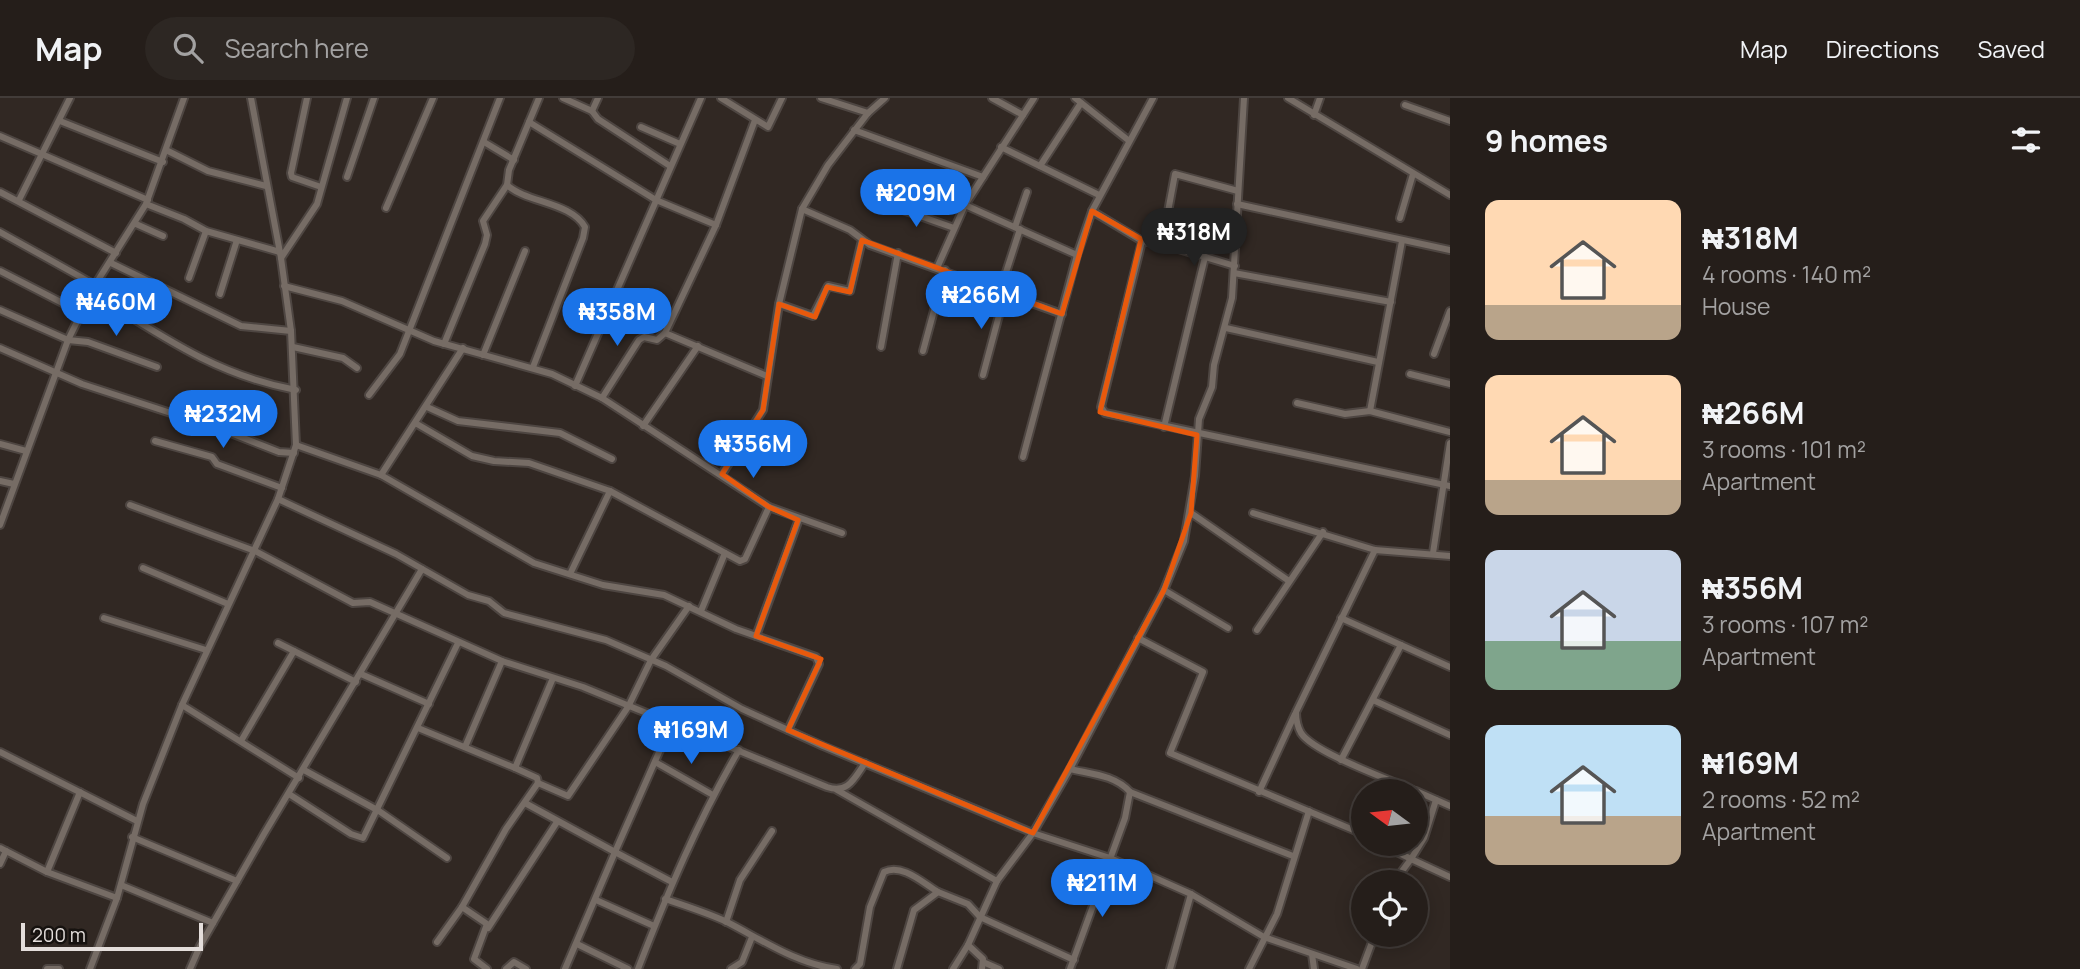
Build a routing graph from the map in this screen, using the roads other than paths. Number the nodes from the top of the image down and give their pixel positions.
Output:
1 (70, 98) edge
2 (184, 98) edge
3 (251, 98) edge
4 (307, 98) edge
5 (347, 98) edge
6 (374, 98) edge
7 (433, 98) edge
8 (500, 98) edge
9 (539, 98) edge
10 (563, 98) edge
11 (598, 98) edge
12 (701, 98) edge
13 (721, 98) edge
14 (744, 98) edge
15 (782, 98) edge
16 (821, 98) edge
17 (885, 98) edge
18 (992, 98) edge
19 (1034, 98) edge
20 (1153, 98) edge
21 (1244, 98) edge
22 (1288, 98) edge
23 (1320, 98) edge
24 (1078, 100) edge
25 (1405, 104) dead end
26 (740, 108) junction
27 (592, 111) junction
28 (868, 113) junction
29 (1023, 115) junction
30 (1314, 115) junction
31 (755, 120) junction
32 (60, 121) junction
33 (1450, 121) edge
34 (529, 122) junction
35 (641, 127) dead end
36 (854, 130) junction
37 (0, 136) edge
38 (1128, 140) junction
39 (484, 142) junction
40 (680, 144) junction
41 (1001, 147) junction
42 (168, 151) junction
43 (45, 153) junction
44 (514, 160) junction
45 (163, 162) junction
46 (670, 166) junction
47 (1040, 166) junction
48 (1413, 174) junction
49 (347, 177) dead end
50 (983, 177) junction
51 (508, 185) junction
52 (266, 186) junction
53 (321, 187) junction
54 (1238, 191) junction
55 (0, 192) edge
56 (1027, 192) dead end
57 (1099, 195) junction
58 (1450, 195) edge
59 (19, 200) junction
60 (656, 200) junction
61 (147, 202) junction
62 (886, 204) dead end
63 (1237, 204) junction
64 (965, 205) junction
65 (386, 208) dead end
66 (802, 209) junction
67 (1092, 211) junction
68 (1400, 218) dead end
69 (136, 224) junction
70 (716, 225) junction
71 (954, 228) junction
72 (1017, 228) junction
73 (0, 232) edge
74 (206, 232) junction
75 (163, 236) dead end
76 (237, 240) junction
77 (862, 240) junction
78 (1142, 241) junction
79 (1402, 241) junction
80 (1162, 244) junction
81 (1450, 250) edge
82 (525, 251) dead end
83 (116, 253) junction
84 (898, 253) junction
85 (281, 255) junction
86 (1077, 255) junction
87 (1205, 257) junction
88 (111, 263) junction
89 (937, 268) junction
90 (946, 270) junction
91 (1234, 270) junction
92 (0, 271) edge
93 (189, 278) dead end
94 (284, 286) junction
95 (93, 289) junction
96 (1002, 292) junction
97 (220, 294) dead end
98 (1391, 302) junction
99 (779, 304) junction
100 (0, 310) edge
101 (1450, 311) edge
102 (80, 312) junction
103 (1062, 314) junction
104 (1226, 328) junction
105 (291, 331) junction
106 (409, 332) junction
107 (665, 333) junction
108 (68, 340) junction
109 (444, 344) junction
110 (698, 346) junction
111 (293, 347) junction
112 (0, 348) edge
113 (463, 348) junction
114 (881, 348) dead end
115 (923, 351) dead end
116 (1434, 354) dead end
117 (483, 355) junction
118 (1378, 362) junction
119 (157, 367) dead end
120 (357, 368) dead end
121 (533, 368) junction
122 (54, 373) junction
123 (1410, 374) dead end
124 (983, 375) dead end
125 (767, 376) junction
126 (1450, 384) edge
127 (575, 386) junction
128 (296, 390) junction
129 (369, 395) dead end
130 (602, 398) junction
131 (1297, 403) dead end
132 (427, 407) junction
133 (1370, 411) junction
134 (177, 415) dead end
135 (417, 424) junction
136 (643, 426) junction
137 (1164, 427) junction
138 (218, 428) dead end
139 (1450, 432) edge
140 (1197, 435) junction
141 (155, 441) dead end
142 (1450, 443) edge
143 (0, 444) edge
144 (296, 445) junction
145 (26, 451) junction
146 (294, 453) junction
147 (1023, 457) dead end
148 (612, 459) dead end
149 (722, 474) junction
150 (381, 475) junction
151 (0, 481) edge
152 (14, 484) junction
153 (1447, 486) edge
154 (282, 488) junction
155 (610, 491) junction
156 (278, 499) junction
157 (130, 505) dead end
158 (769, 507) junction
159 (1191, 513) junction
160 (1253, 513) dead end
161 (799, 519) junction
162 (0, 525) edge
163 (1323, 532) junction
164 (842, 533) dead end
165 (1375, 550) junction
166 (255, 551) junction
167 (725, 553) junction
168 (1433, 553) junction
169 (1450, 556) edge
170 (143, 568) dead end
171 (422, 569) junction
172 (570, 574) junction
173 (1289, 581) junction
174 (1164, 590) junction
175 (228, 604) junction
176 (689, 606) junction
177 (701, 611) junction
178 (397, 616) junction
179 (104, 618) dead end
180 (1341, 618) junction
181 (1228, 628) dead end
182 (1257, 630) dead end
183 (756, 636) junction
184 (1138, 638) junction
185 (278, 643) dead end
186 (458, 643) junction
187 (1401, 645) junction
188 (206, 650) junction
189 (294, 651) junction
190 (651, 660) junction
191 (502, 662) junction
192 (1450, 667) edge
193 (361, 674) junction
194 (553, 678) junction
195 (356, 682) junction
196 (1373, 700) junction
197 (429, 704) junction
198 (182, 705) junction
199 (628, 707) junction
200 (1296, 712) junction
201 (671, 726) junction
202 (418, 728) junction
203 (788, 730) junction
204 (1450, 735) edge
205 (241, 741) junction
206 (465, 747) junction
207 (739, 750) junction
208 (0, 752) edge
209 (1341, 760) junction
210 (655, 761) junction
211 (865, 763) junction
212 (515, 768) junction
213 (1070, 769) junction
214 (304, 770) junction
215 (299, 778) junction
216 (1386, 779) edge
217 (537, 783) junction
218 (838, 790) junction
219 (80, 792) junction
220 (1130, 792) junction
221 (1259, 792) junction
222 (289, 794) junction
223 (713, 795) junction
224 (1428, 797) edge
225 (1436, 800) junction
226 (525, 803) junction
227 (1450, 806) edge
228 (379, 811) junction
229 (1309, 811) junction
230 (137, 821) junction
231 (557, 822) junction
232 (1351, 829) edge
233 (772, 831) dead end
234 (1033, 833) junction
235 (132, 837) junction
236 (3, 850) edge
237 (615, 852) junction
238 (1293, 856) junction
239 (1405, 856) edge
240 (447, 858) dead end
241 (1110, 858) junction
242 (1411, 859) junction
243 (0, 864) edge
244 (1403, 870) edge
245 (47, 872) junction
246 (1450, 877) edge
247 (237, 881) junction
248 (672, 881) junction
249 (997, 881) junction
250 (121, 885) junction
251 (938, 892) junction
252 (1191, 894) junction
253 (117, 898) junction
254 (665, 899) junction
255 (596, 900) junction
256 (462, 907) junction
257 (980, 916) junction
258 (726, 922) junction
259 (213, 923) junction
260 (654, 926) junction
261 (488, 928) junction
262 (752, 937) junction
263 (1264, 937) junction
264 (437, 942) dead end
265 (577, 944) junction
266 (968, 945) junction
267 (1369, 947) edge
268 (1312, 954) junction
269 (1074, 960) junction
270 (983, 965) edge
271 (47, 969) edge
272 (59, 969) edge
273 (90, 969) edge
274 (190, 969) edge
275 (487, 969) edge
276 (506, 969) edge
277 (526, 969) edge
278 (565, 969) edge
279 (628, 969) edge
280 (638, 969) edge
281 (731, 969) edge
282 (837, 969) edge
283 (855, 969) edge
284 (897, 969) edge
285 (953, 969) edge
286 (999, 969) edge
287 (1070, 969) edge
288 (1170, 969) edge
289 (1249, 969) edge
290 (1314, 969) edge
291 (1360, 969) edge

1 - 32 street
2 - 42 street
3 - 52 street
4 - 53 street
5 - 53 street
6 - 49 street
7 - 65 street
8 - 39 street
9 - 34 street
10 - 27 street
11 - 27 street
12 - 40 street
13 - 26 street
14 - 26 street
15 - 31 street
16 - 28 street
17 - 28 street
18 - 29 street
19 - 29 street
20 - 38 street
21 - 54 street
22 - 30 street
23 - 30 street
24 - 38 street
24 - 47 street
25 - 33 street
26 - 31 street
27 - 46 street
28 - 36 street
29 - 41 street
30 - 48 street
31 - 70 street
32 - 43 street
32 - 45 street
34 - 44 street
34 - 60 street
35 - 40 street
36 - 50 street
36 - 66 street
37 - 43 street
38 - 57 street
39 - 44 street
39 - 106 street
40 - 46 street
41 - 47 street
41 - 50 street
42 - 45 street
42 - 52 street
43 - 59 street
43 - 61 street
44 - 51 street
45 - 61 street
46 - 60 street
47 - 57 street
48 - 58 street
48 - 68 street
50 - 64 street
51 - 109 street
51 - 121 street
52 - 85 street
53 - 85 street
54 - 63 street
54 - 80 street
55 - 59 street
56 - 72 street
57 - 67 street
59 - 83 street
60 - 70 street
60 - 127 street
61 - 69 street
61 - 74 street
62 - 71 street
63 - 79 street
63 - 91 street
64 - 71 street
64 - 72 street
66 - 77 street
66 - 99 street
67 - 78 street
67 - 86 street
69 - 75 street
69 - 83 street
70 - 107 street
71 - 89 street
72 - 86 street
72 - 96 street
73 - 95 street
74 - 76 street
74 - 93 street
76 - 85 street
76 - 97 street
77 - 84 street
77 - 99 street
78 - 80 street
78 - 137 street
79 - 81 street
79 - 98 street
80 - 87 street
82 - 117 street
83 - 88 street
84 - 89 street
84 - 114 street
85 - 94 street
86 - 103 street
87 - 91 street
87 - 137 street
88 - 95 street
88 - 105 street
89 - 90 street
90 - 96 street
90 - 115 street
91 - 98 street
91 - 104 street
92 - 102 street
94 - 105 street
94 - 106 street
95 - 102 street
95 - 128 street
96 - 103 street
96 - 124 street
98 - 118 street
99 - 125 street
100 - 108 street
101 - 116 street
102 - 108 street
103 - 147 street
104 - 118 street
104 - 140 street
105 - 111 street
106 - 109 street
106 - 129 street
107 - 110 street
107 - 130 street
108 - 119 street
108 - 122 street
109 - 113 street
110 - 125 street
110 - 136 street
111 - 120 street
111 - 128 street
112 - 122 street
113 - 117 street
113 - 132 street
117 - 121 street
118 - 133 street
121 - 127 street
122 - 134 street
122 - 145 street
123 - 126 street
125 - 149 street
127 - 130 street
128 - 144 street
130 - 136 street
131 - 133 street
132 - 135 street
132 - 148 street
133 - 139 street
135 - 150 street
135 - 155 street
136 - 149 street
137 - 140 street
138 - 146 street
140 - 153 street
140 - 159 street
141 - 154 street
142 - 153 street
143 - 145 street
144 - 146 street
144 - 150 street
145 - 152 street
146 - 154 street
149 - 158 street
150 - 172 street
151 - 152 street
152 - 162 street
153 - 168 street
154 - 156 street
155 - 167 street
155 - 172 street
156 - 166 street
156 - 171 street
157 - 166 street
158 - 161 street
158 - 167 street
159 - 173 street
159 - 174 street
160 - 163 street
161 - 164 street
161 - 183 street
163 - 165 street
163 - 173 street
165 - 168 street
165 - 180 street
166 - 175 street
166 - 178 street
167 - 177 street
168 - 169 street
170 - 175 street
171 - 178 street
171 - 190 street
172 - 176 street
173 - 182 street
174 - 181 street
174 - 184 street
175 - 188 street
176 - 177 street
176 - 190 street
177 - 183 street
178 - 186 street
178 - 193 street
179 - 188 street
180 - 187 street
180 - 200 street
183 - 203 street
184 - 213 street
184 - 221 street
185 - 189 street
186 - 191 street
186 - 197 street
187 - 192 street
187 - 196 street
188 - 198 street
189 - 195 street
189 - 205 street
190 - 199 street
190 - 203 street
191 - 194 street
191 - 206 street
193 - 195 street
193 - 197 street
194 - 199 street
194 - 212 street
195 - 214 street
196 - 204 street
196 - 209 street
197 - 202 street
198 - 205 street
198 - 230 street
199 - 201 street
199 - 217 street
200 - 209 street
200 - 221 street
201 - 207 street
201 - 210 street
202 - 206 street
202 - 228 street
203 - 211 street
205 - 215 street
206 - 212 street
207 - 218 street
207 - 223 street
208 - 219 street
209 - 216 street
210 - 223 street
210 - 237 street
211 - 218 street
211 - 234 street
212 - 217 street
213 - 220 street
213 - 234 street
214 - 215 street
214 - 228 street
215 - 222 street
217 - 226 street
218 - 249 street
219 - 230 street
219 - 245 street
220 - 238 street
220 - 241 street
221 - 229 street
222 - 228 street
222 - 247 street
223 - 248 street
224 - 225 street
225 - 227 street
225 - 242 street
226 - 231 street
226 - 256 street
228 - 240 street
229 - 232 street
229 - 238 street
230 - 235 street
231 - 237 street
231 - 261 street
233 - 258 street
234 - 241 street
234 - 249 street
235 - 247 street
235 - 250 street
236 - 243 street
236 - 245 street
237 - 248 street
237 - 255 street
238 - 263 street
239 - 242 street
241 - 252 street
241 - 269 street
242 - 244 street
242 - 246 street
245 - 253 street
247 - 259 street
248 - 254 street
249 - 257 street
250 - 253 street
250 - 259 street
251 - 257 street
251 - 283 street
251 - 284 street
252 - 263 street
252 - 288 street
253 - 273 street
254 - 258 street
254 - 260 street
255 - 260 street
255 - 265 street
256 - 261 street
256 - 264 street
257 - 266 street
257 - 269 street
258 - 262 street
259 - 274 street
260 - 280 street
261 - 275 street
262 - 281 street
262 - 282 street
263 - 268 street
263 - 289 street
265 - 278 street
265 - 279 street
266 - 270 street
266 - 285 street
267 - 291 street
268 - 290 street
268 - 291 street
269 - 287 street
270 - 286 street
271 - 272 street
276 - 277 street

